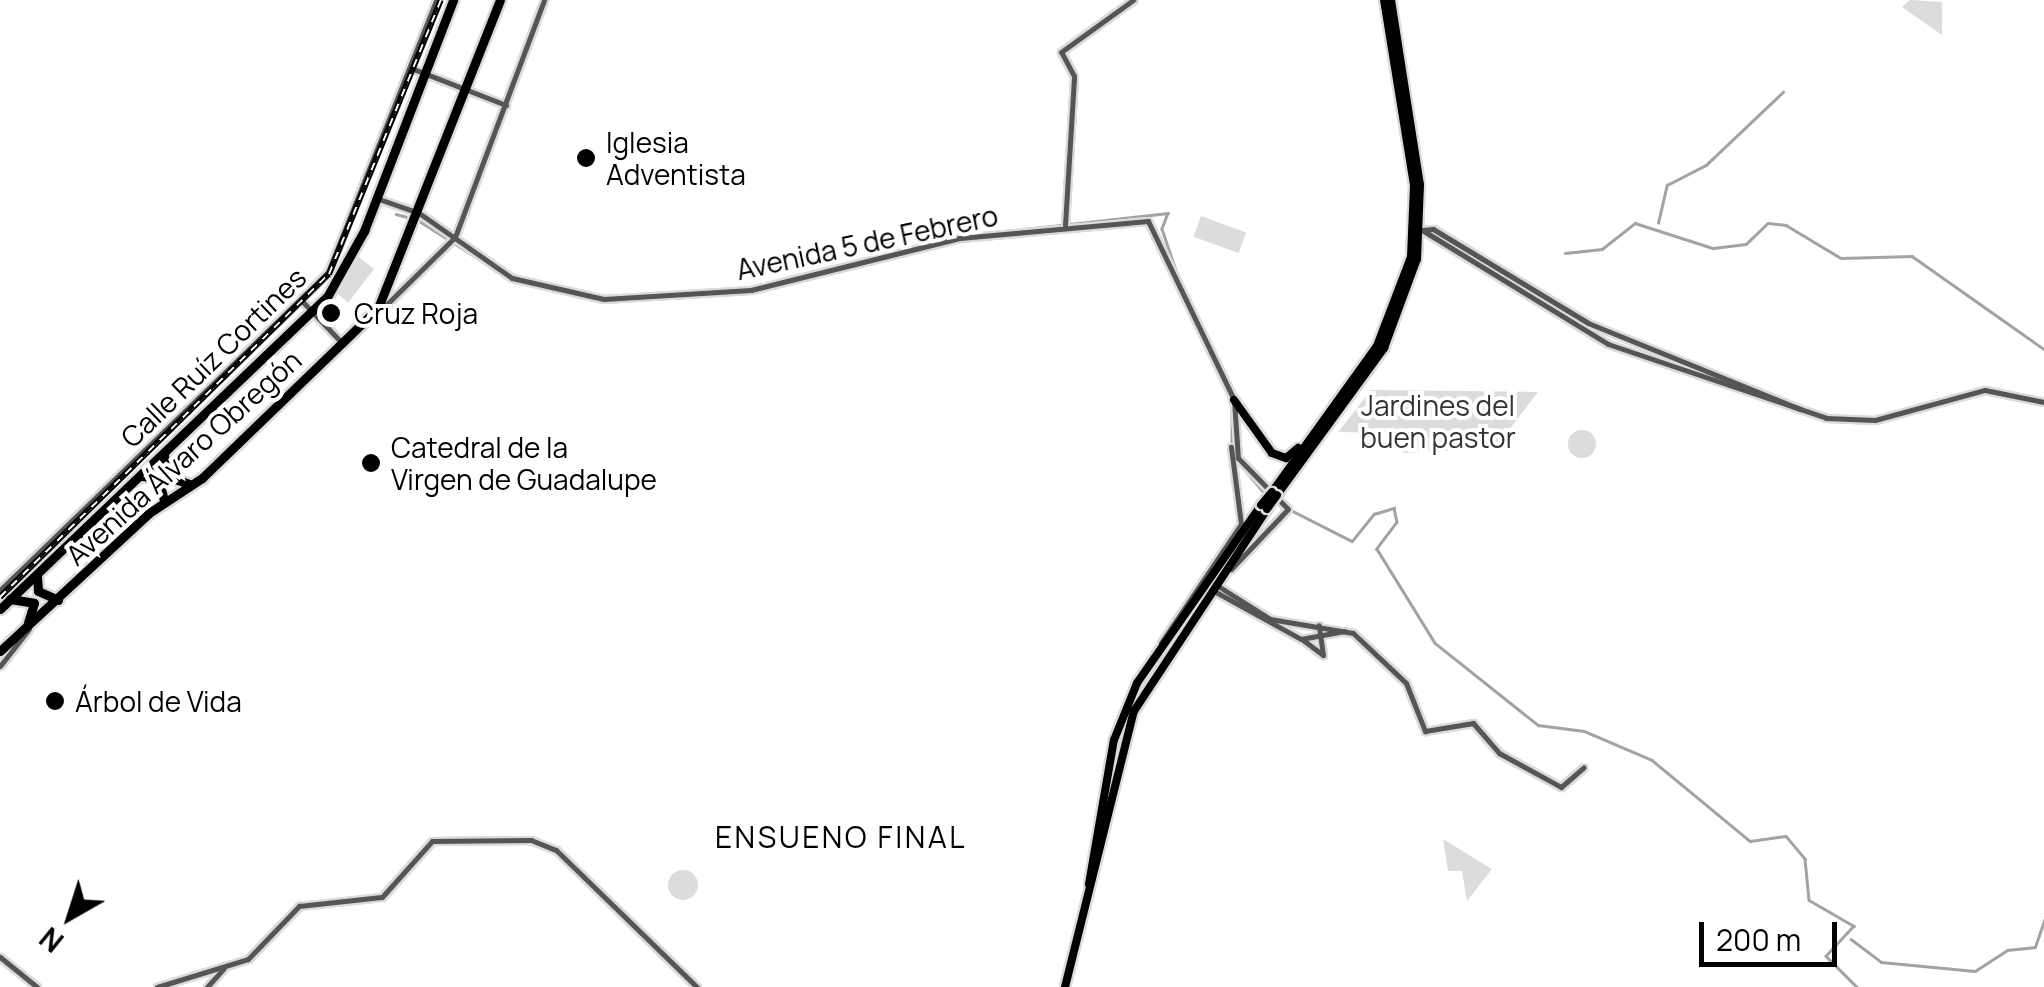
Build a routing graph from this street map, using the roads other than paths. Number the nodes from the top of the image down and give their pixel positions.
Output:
1 (436, 0) edge
2 (453, 0) edge
3 (500, 0) edge
4 (544, 0) edge
5 (1133, 0) edge
6 (1388, 0) edge
7 (410, 68) junction
8 (424, 73) junction
9 (466, 90) junction
10 (506, 105) junction
11 (376, 198) junction
12 (419, 214) junction
13 (1415, 217) junction
14 (1064, 225) junction
15 (1422, 230) junction
16 (455, 237) junction
17 (1414, 240) junction
18 (1489, 263) junction
19 (1485, 270) junction
20 (1509, 275) junction
21 (1505, 283) junction
22 (302, 301) junction
23 (385, 306) dead end
24 (311, 312) junction
25 (1626, 334) junction
26 (342, 344) junction
27 (1613, 346) junction
28 (1714, 371) junction
29 (1712, 379) junction
30 (1234, 400) junction
31 (2044, 402) edge
32 (1800, 409) junction
33 (1325, 419) junction
34 (1232, 444) junction
35 (164, 451) junction
36 (138, 477) junction
37 (163, 478) junction
38 (193, 484) junction
39 (1274, 494) junction
40 (164, 501) junction
41 (1250, 534) junction
42 (38, 573) junction
43 (1209, 584) junction
44 (0, 590) edge
45 (10, 599) junction
46 (58, 600) junction
47 (0, 609) edge
48 (34, 622) junction
49 (1296, 625) junction
50 (1318, 625) junction
51 (1347, 631) junction
52 (1292, 635) junction
53 (1325, 636) junction
54 (1301, 639) junction
55 (0, 650) edge
56 (0, 666) edge
57 (1584, 767) dead end
58 (1090, 886) junction
59 (0, 957) edge
60 (224, 968) junction
61 (37, 987) edge
62 (157, 987) edge
63 (207, 987) edge
64 (697, 987) edge
65 (1064, 987) edge

1 - 7 street, Calle Ruíz Cortines
2 - 8 highway
3 - 9 highway, Avenida Álvaro Obregón
4 - 10 street
5 - 14 street
6 - 13 main road
6 - 15 main road
7 - 8 street
7 - 22 street, Calle Ruíz Cortines
8 - 9 street
8 - 11 highway
9 - 10 street
9 - 12 highway, Avenida Álvaro Obregón
10 - 16 street
11 - 12 street, Avenida 5 de Febrero
11 - 24 highway
12 - 16 street, Avenida 5 de Febrero
12 - 26 highway, Avenida Álvaro Obregón
13 - 15 main road
13 - 17 main road
14 - 16 street, Avenida 5 de Febrero
14 - 30 street, Avenida 5 de Febrero
15 - 17 main road
15 - 18 street
15 - 19 street
15 - 39 main road
16 - 23 street
17 - 33 main road
18 - 19 street
18 - 20 street
19 - 21 street
20 - 21 street
20 - 25 street
21 - 27 street
22 - 24 street
22 - 44 street, Calle Ruíz Cortines
24 - 26 street
24 - 35 highway
25 - 27 street
25 - 28 street
26 - 38 highway, Avenida Álvaro Obregón
27 - 29 street
28 - 29 street
28 - 32 street
29 - 32 street
30 - 33 main road
30 - 34 street
31 - 32 street
33 - 39 main road
34 - 41 street
34 - 43 street
35 - 36 highway
35 - 37 highway
36 - 37 highway
36 - 42 highway
37 - 38 highway
37 - 40 highway
38 - 40 highway, Avenida Álvaro Obregón
39 - 41 main road, bridge
40 - 46 highway, Avenida Álvaro Obregón
41 - 43 main road
41 - 43 street
42 - 45 highway
42 - 46 highway
43 - 49 street
43 - 52 street
43 - 58 main road
43 - 58 main road
45 - 47 highway
45 - 55 highway
46 - 48 highway, Avenida Álvaro Obregón
48 - 55 highway
48 - 56 street, Avenida Álvaro Obregón
49 - 50 street
49 - 52 street
50 - 51 street
50 - 53 street
51 - 53 street
51 - 57 street
52 - 54 street
53 - 54 street
53 - 54 street
58 - 65 main road
59 - 61 street
60 - 62 street
60 - 63 street
60 - 64 street

